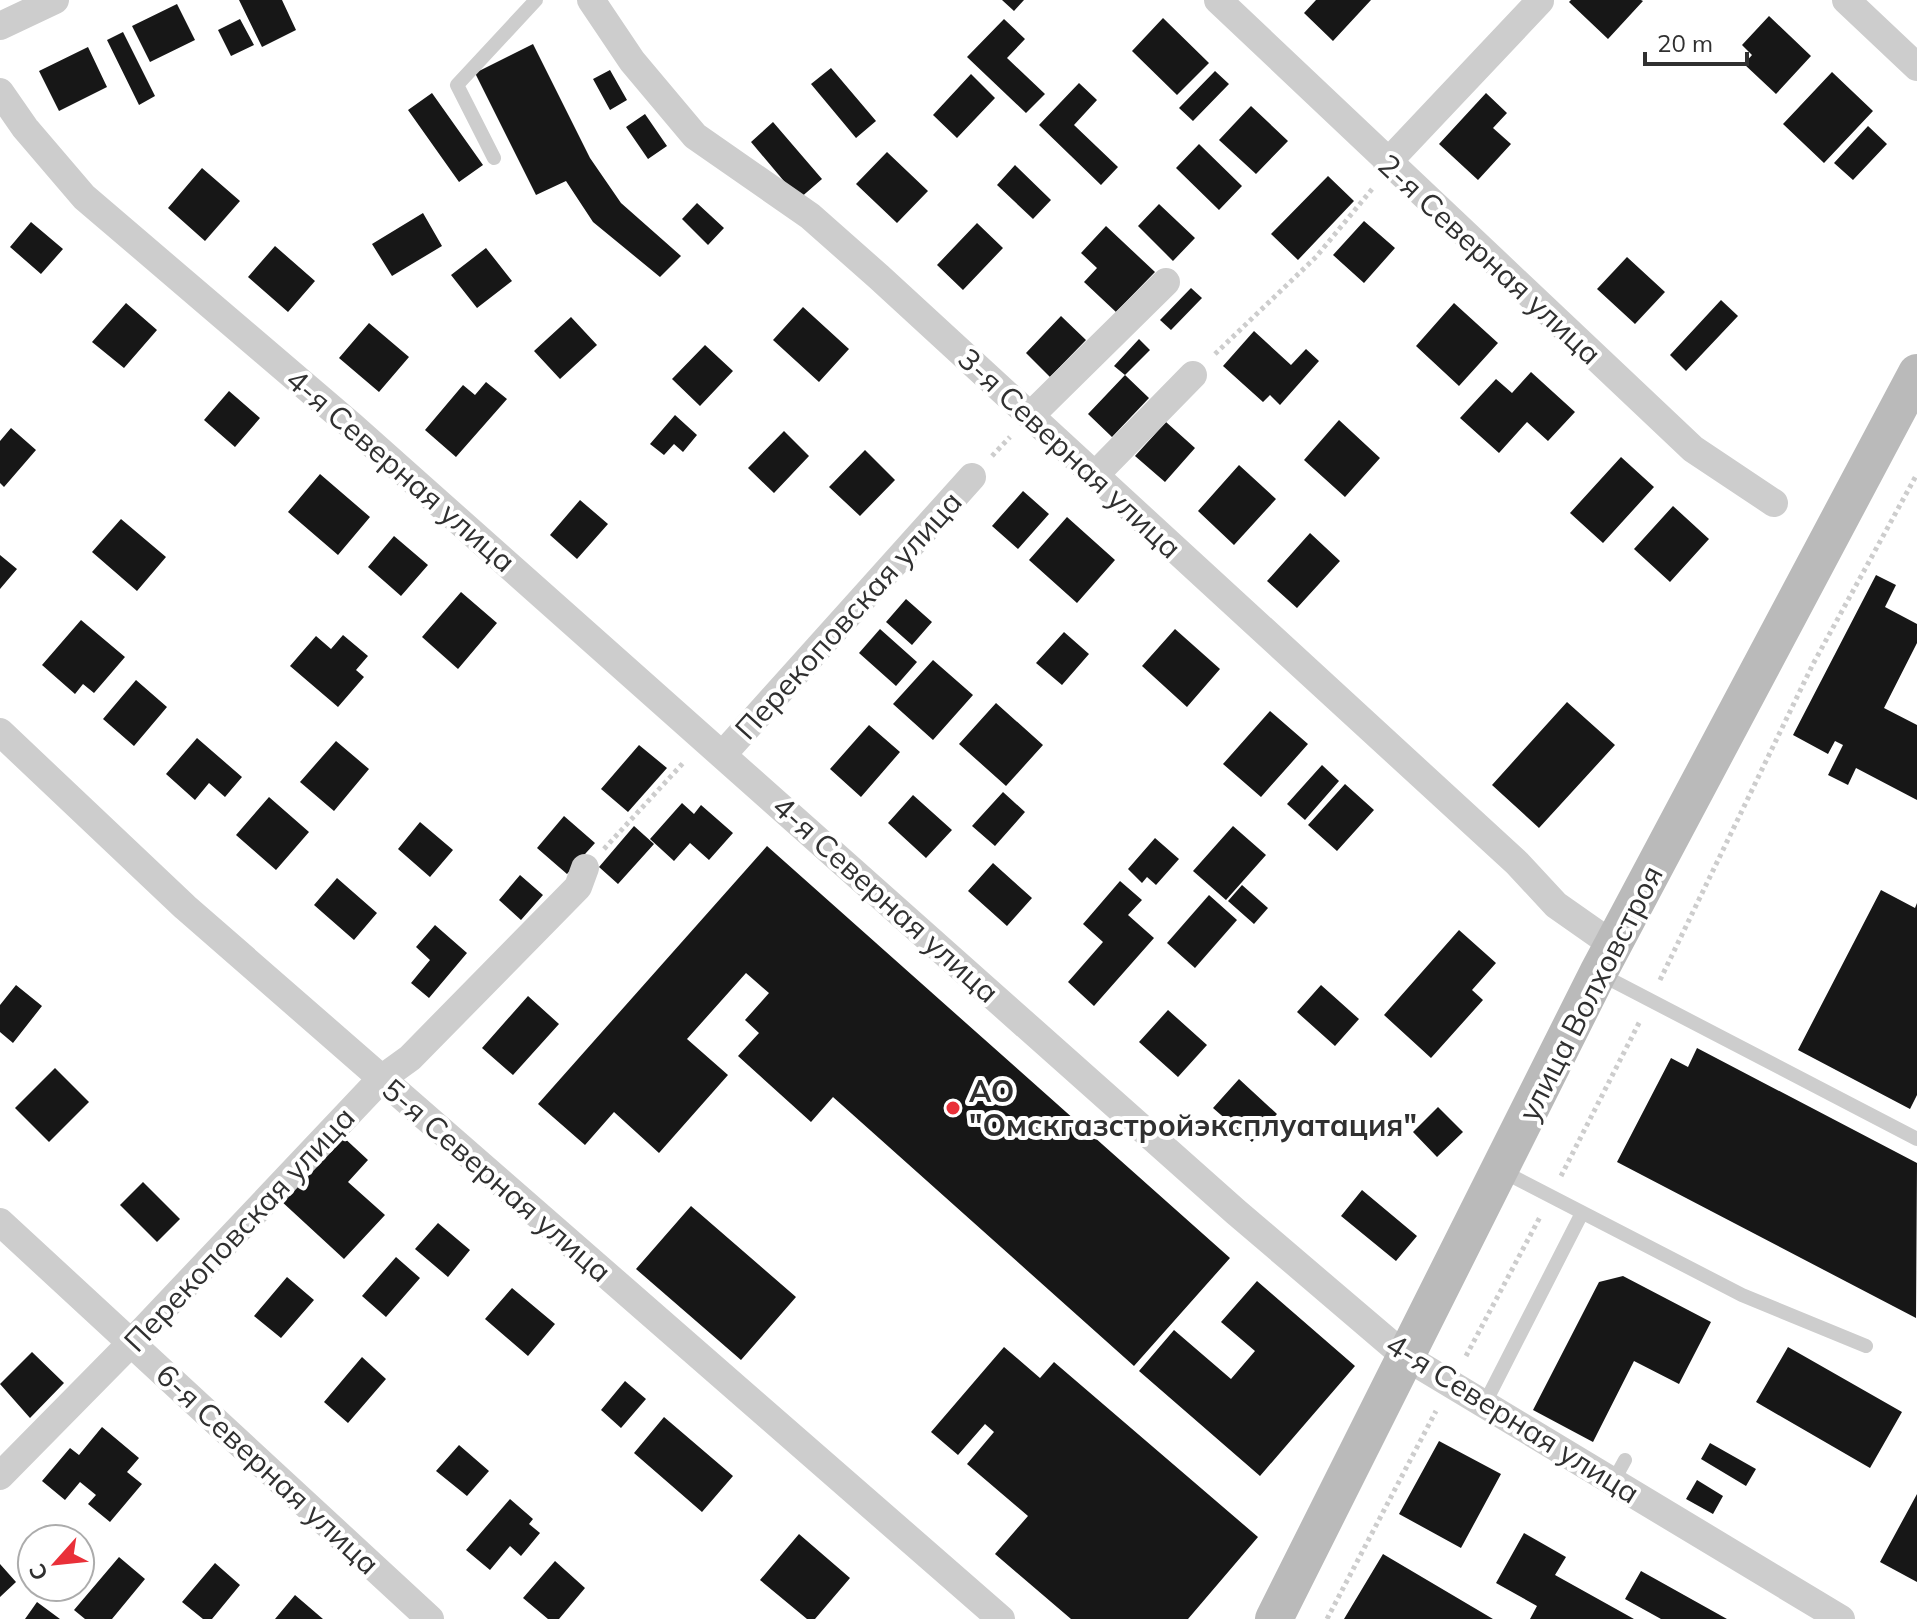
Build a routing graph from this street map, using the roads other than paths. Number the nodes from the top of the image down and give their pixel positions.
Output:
1 (55, 0) edge
2 (536, 0) edge
3 (591, 0) edge
4 (1218, 0) edge
5 (1846, 0) edge
6 (1540, 1) edge
7 (0, 26) edge
8 (1917, 67) edge
9 (0, 92) edge
10 (494, 158) dead end
11 (1387, 163) junction
12 (1166, 282) dead end
13 (1917, 373) edge
14 (1193, 375) road end
15 (1030, 416) junction
16 (1095, 475) junction
17 (972, 477) road end
18 (1774, 503) dead end
19 (0, 732) edge
20 (715, 746) junction
21 (585, 868) road end
22 (1605, 959) junction
23 (381, 1079) junction
24 (1917, 1139) edge
25 (1500, 1170) junction
26 (1582, 1213) junction
27 (0, 1222) edge
28 (131, 1343) junction
29 (1866, 1346) dead end
30 (1406, 1357) junction
31 (1484, 1405) junction
32 (0, 1476) edge
33 (430, 1619) edge
34 (1001, 1619) edge
35 (1274, 1619) edge
36 (1841, 1619) edge

1 - 7 street
2 - 10 lane
3 - 15 street, 3-я Северная улица
4 - 11 street, 2-я Северная улица
5 - 8 street
6 - 11 street
9 - 20 street, 4-я Северная улица
11 - 18 street, 2-я Северная улица
12 - 15 street
13 - 22 main road, улица Волховстроя
14 - 16 street
15 - 16 street, 3-я Северная улица
16 - 22 street, 3-я Северная улица
17 - 20 street, Перекоповская улица
19 - 23 street, 5-я Северная улица
20 - 30 street, 4-я Северная улица
21 - 23 street, Перекоповская улица
22 - 24 lane
22 - 25 main road, улица Волховстроя
23 - 28 street, Перекоповская улица
23 - 34 street, 5-я Северная улица
25 - 26 lane
25 - 30 main road, улица Волховстроя
26 - 29 lane
26 - 31 lane
27 - 28 street, 6-я Северная улица
28 - 32 street, Перекоповская улица
28 - 33 street, 6-я Северная улица
30 - 31 street, 4-я Северная улица
30 - 35 main road, улица Волховстроя
31 - 36 street, 4-я Северная улица

